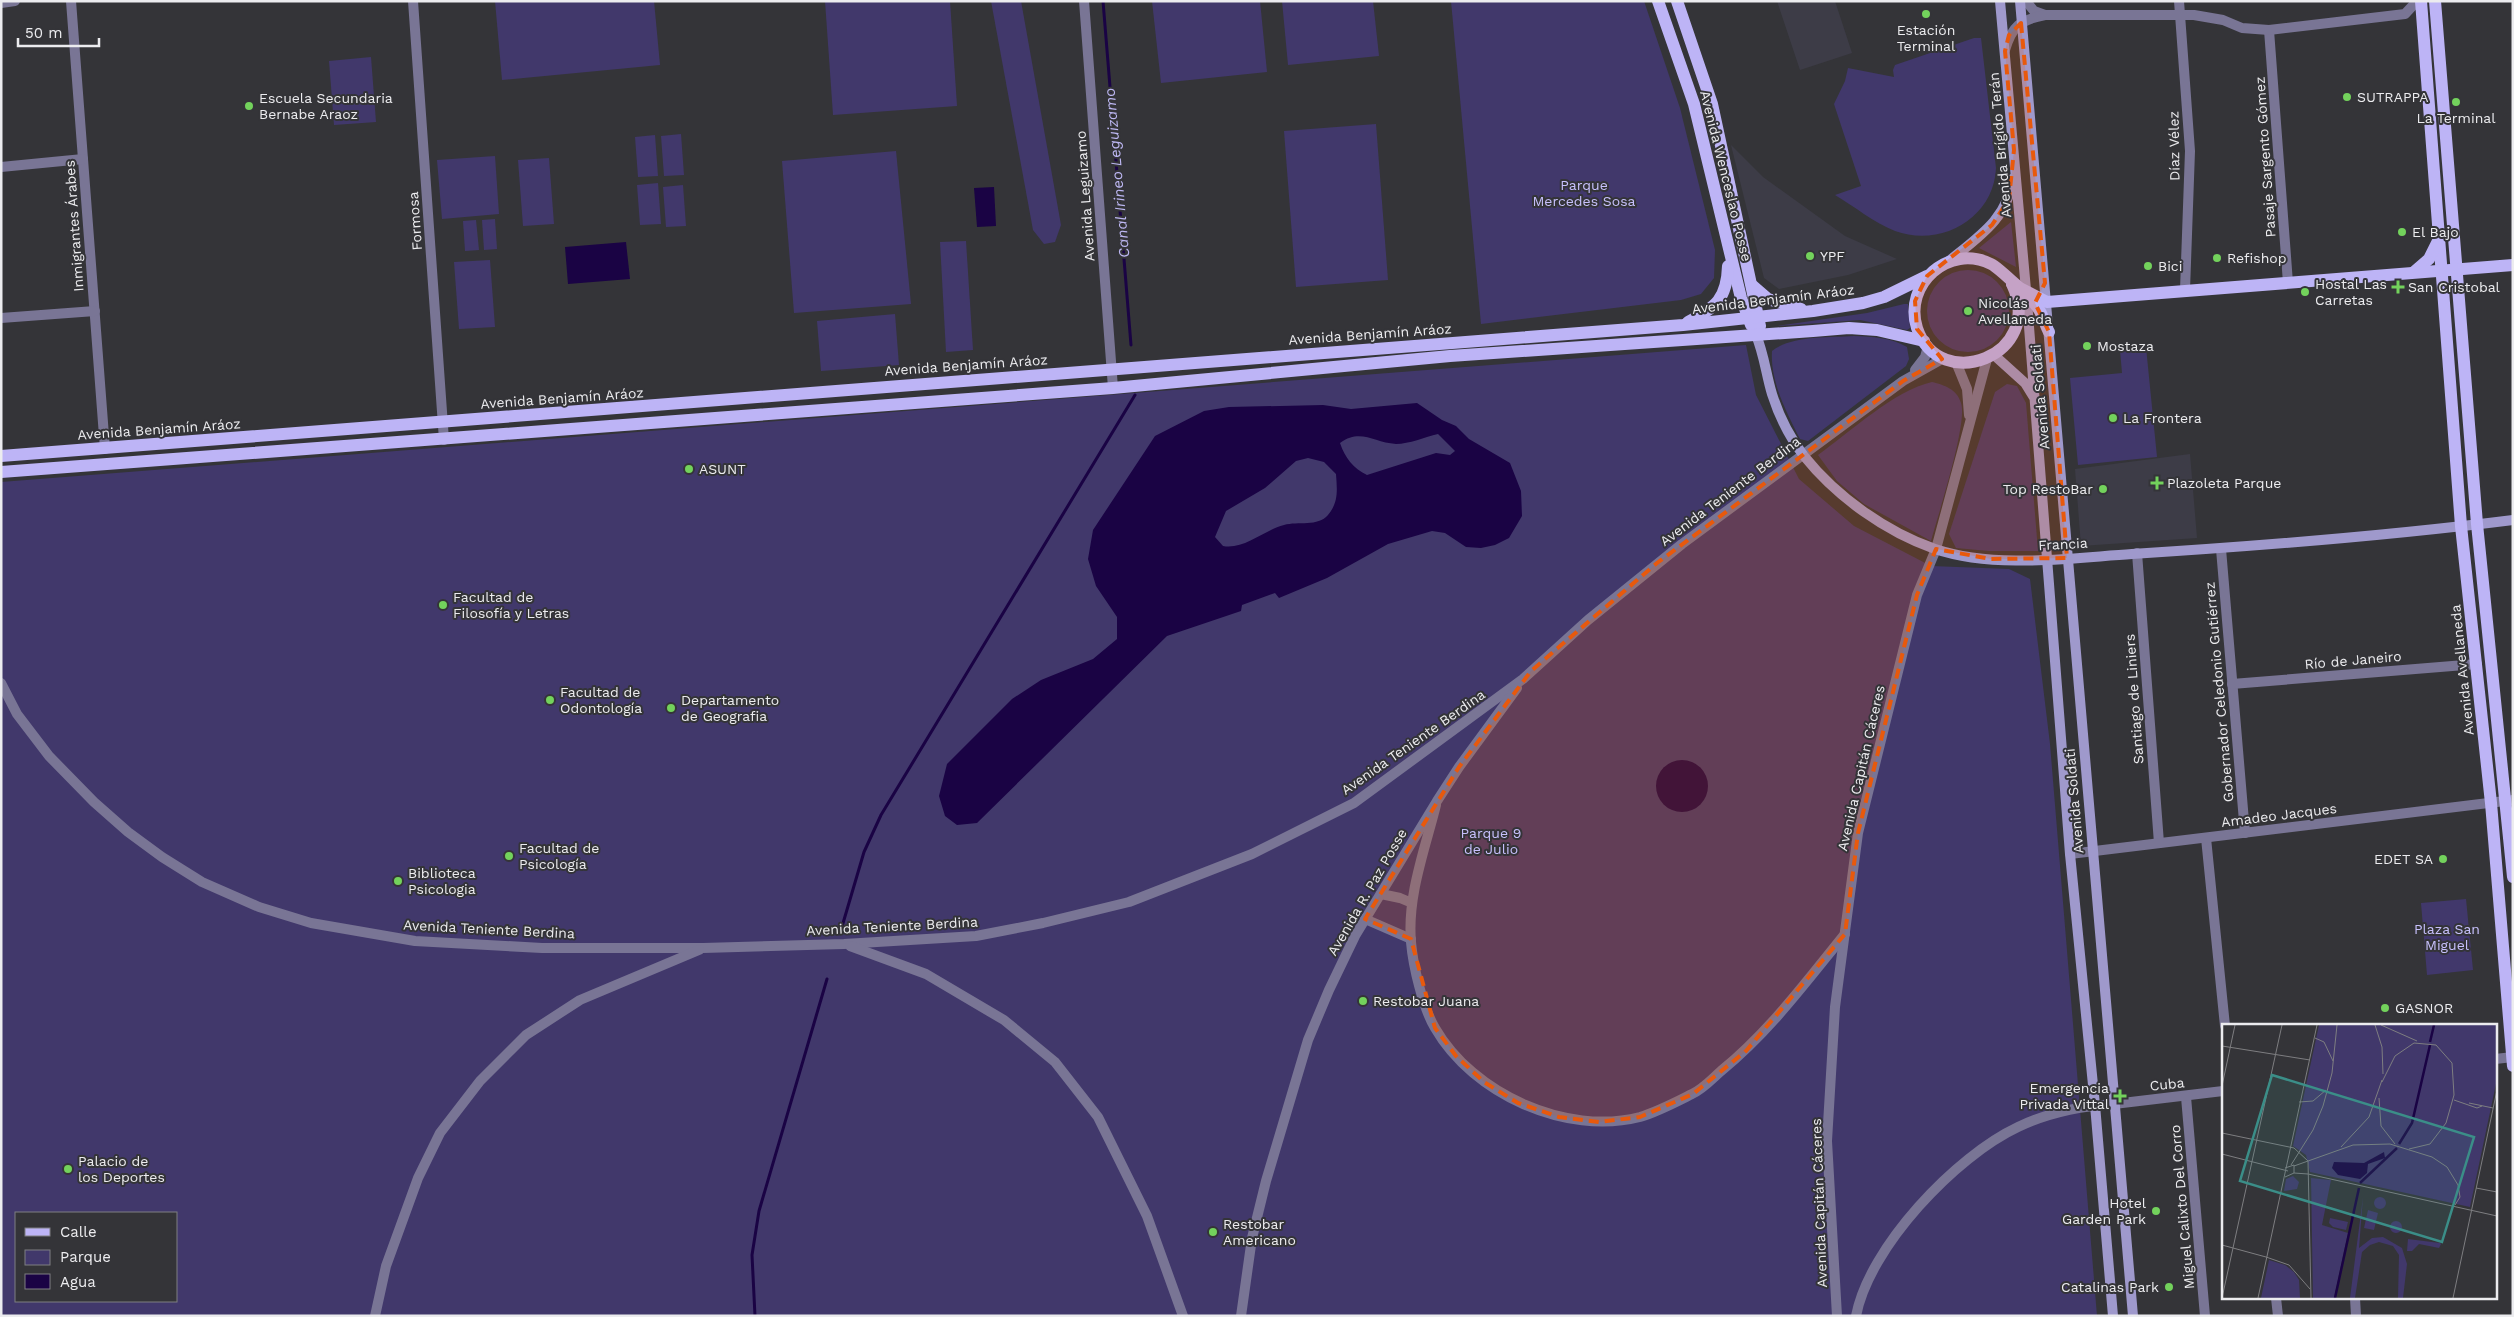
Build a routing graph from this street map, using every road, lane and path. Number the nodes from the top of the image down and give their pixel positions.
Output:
1 (16, 1) edge
2 (71, 1) edge
3 (414, 1) edge
4 (1084, 1) edge
5 (1658, 1) edge
6 (1676, 1) edge
7 (2000, 1) edge
8 (2020, 1) edge
9 (2026, 1) edge
10 (2179, 1) edge
11 (2419, 1) edge
12 (2435, 1) edge
13 (1, 3) edge
14 (2045, 15) junction
15 (2180, 15) junction
16 (2022, 23) junction
17 (2269, 30) junction
18 (2005, 51) junction
19 (2014, 150) junction
20 (83, 159) junction
21 (1, 167) edge
22 (2439, 238) junction
23 (1729, 251) junction
24 (1949, 262) junction
25 (2513, 266) edge
26 (2441, 271) junction
27 (2456, 271) junction
28 (2414, 272) junction
29 (1927, 276) junction
30 (2288, 283) junction
31 (1752, 284) junction
32 (2012, 284) junction
33 (2185, 290) junction
34 (2033, 301) junction
35 (95, 311) junction
36 (1813, 311) junction
37 (1, 318) edge
38 (1754, 318) junction
39 (1683, 325) junction
40 (2049, 332) joint
41 (1756, 335) junction
42 (2013, 336) junction
43 (1926, 344) junction
44 (1991, 357) junction
45 (1764, 358) joint
46 (1950, 360) junction
47 (1112, 369) junction
48 (1909, 377) junction
49 (1113, 388) junction
50 (2034, 397) junction
51 (443, 422) junction
52 (1969, 428) junction
53 (444, 440) junction
54 (105, 449) junction
55 (1803, 455) junction
56 (1, 456) edge
57 (1, 472) edge
58 (2513, 520) edge
59 (2477, 524) junction
60 (2461, 526) junction
61 (2220, 548) junction
62 (1936, 549) junction
63 (2137, 553) junction
64 (2046, 558) junction
65 (2067, 558) junction
66 (2477, 664) junction
67 (1523, 680) junction
68 (1, 683) edge
69 (2232, 684) junction
70 (1437, 801) junction
71 (2509, 801) edge
72 (2491, 804) junction
73 (2245, 833) junction
74 (2206, 838) junction
75 (2159, 843) junction
76 (2092, 851) junction
77 (2070, 854) junction
78 (2513, 877) edge
79 (1381, 894) junction
80 (1412, 903) junction
81 (1365, 919) junction
82 (1845, 934) junction
83 (1410, 939) junction
84 (844, 944) junction
85 (703, 948) junction
86 (2224, 1024) edge
87 (2512, 1057) edge
88 (2496, 1059) edge
89 (2513, 1066) edge
90 (2222, 1091) edge
91 (2186, 1096) junction
92 (2114, 1104) junction
93 (2095, 1105) junction
94 (2276, 1300) edge
95 (2355, 1300) edge
96 (376, 1316) edge
97 (1183, 1316) edge
98 (1241, 1316) edge
99 (1837, 1316) edge
100 (1856, 1316) edge
101 (2113, 1316) edge
102 (2133, 1316) edge
103 (2205, 1316) edge
104 (2278, 1316) edge
105 (2356, 1316) edge

1 - 13 street
2 - 20 street, Inmigrantes Árabes
3 - 51 street, Formosa
4 - 47 street, Avenida Leguizamo
5 - 23 main road, Avenida Wenceslao Posse
6 - 31 main road
7 - 18 main road, Avenida Brígido Terán
8 - 16 main road
9 - 14 street
10 - 15 street, Díaz Vélez
11 - 17 street
11 - 22 main road, Avenida Avellaneda
12 - 27 main road
14 - 15 street
14 - 16 street
15 - 17 street
15 - 33 street, Díaz Vélez
16 - 18 street
16 - 34 main road
17 - 30 street, Pasaje Sargento Gómez
18 - 19 main road, Avenida Brígido Terán
19 - 24 main road
19 - 34 main road, Avenida Brígido Terán
20 - 21 street
20 - 35 street, Inmigrantes Árabes
22 - 26 main road, Avenida Avellaneda
22 - 28 main road
23 - 38 main road, Avenida Wenceslao Posse
23 - 39 main road
24 - 29 main road
24 - 32 main road
25 - 27 main road
26 - 27 main road
26 - 28 main road
26 - 60 main road, Avenida Avellaneda
27 - 59 main road
28 - 30 main road
29 - 36 main road, Avenida Benjamín Aráoz
29 - 43 main road
30 - 33 main road
31 - 36 main road
31 - 38 main road
32 - 34 main road
32 - 42 main road
33 - 34 main road
34 - 40 main road
34 - 42 main road
34 - 50 main road, Avenida Soldati
35 - 37 street
35 - 54 street, Inmigrantes Árabes
36 - 38 main road, Avenida Benjamín Aráoz
38 - 39 main road, Avenida Benjamín Aráoz
38 - 41 main road, Avenida Wenceslao Posse
39 - 47 main road, Avenida Benjamín Aráoz
40 - 65 main road, Avenida Soldati
41 - 43 main road, Avenida Benjamín Aráoz
41 - 45 main road, Avenida Wenceslao Posse
41 - 49 main road, Avenida Benjamín Aráoz
42 - 44 main road
43 - 46 main road
43 - 48 street
44 - 46 main road
44 - 50 main road
44 - 52 street, Avenida Capitán Cáceres
45 - 55 main road, Francia
46 - 48 street, Avenida Teniente Berdina
46 - 52 street
47 - 49 street, Avenida Leguizamo
47 - 51 main road, Avenida Benjamín Aráoz
48 - 55 street, Avenida Teniente Berdina
49 - 53 main road, Avenida Benjamín Aráoz
50 - 64 main road, Avenida Soldati
51 - 53 street, Formosa
51 - 54 main road, Avenida Benjamín Aráoz
52 - 62 street, Avenida Capitán Cáceres
53 - 57 main road, Avenida Benjamín Aráoz
54 - 56 main road, Avenida Benjamín Aráoz
55 - 62 main road, Francia
55 - 67 street, Avenida Teniente Berdina
58 - 59 main road, Francia
59 - 60 main road, Francia
59 - 71 main road
60 - 61 main road, Francia
60 - 66 main road, Avenida Avellaneda
61 - 63 main road, Francia
61 - 69 street, Gobernador Celedonio Gutiérrez
62 - 64 main road, Francia
62 - 82 street, Avenida Capitán Cáceres
63 - 65 main road, Francia
63 - 75 street, Santiago de Liniers
64 - 65 main road, Francia
64 - 77 main road, Avenida Soldati
65 - 76 main road, Avenida Soldati
66 - 69 street, Río de Janeiro
66 - 72 main road, Avenida Avellaneda
67 - 70 street, Avenida R. Paz Posse
67 - 84 street, Avenida Teniente Berdina
68 - 85 street, Avenida Teniente Berdina
69 - 73 street, Gobernador Celedonio Gutiérrez
70 - 79 street, Avenida R. Paz Posse
70 - 80 street
71 - 72 street, Amadeo Jacques
71 - 78 main road
72 - 73 street, Amadeo Jacques
72 - 87 main road, Avenida Avellaneda
73 - 74 street, Amadeo Jacques
74 - 75 street, Amadeo Jacques
74 - 86 street
75 - 76 street, Amadeo Jacques
76 - 77 street, Amadeo Jacques
76 - 92 main road, Avenida Soldati
77 - 93 main road, Avenida Soldati
79 - 80 street
79 - 81 street, Avenida R. Paz Posse
80 - 83 street
81 - 83 street
81 - 98 street, Avenida R. Paz Posse
82 - 83 street
82 - 99 street, Avenida Capitán Cáceres
84 - 85 street, Avenida Teniente Berdina
84 - 97 street
85 - 96 street
87 - 88 street
87 - 89 main road, Avenida Avellaneda
90 - 91 street, Cuba
91 - 92 street, Cuba
91 - 103 street, Miguel Calixto Del Corro
92 - 93 street, Cuba
92 - 102 main road, Avenida Soldati
93 - 100 street, Cuba
93 - 101 main road, Avenida Soldati
94 - 104 street
95 - 105 street

